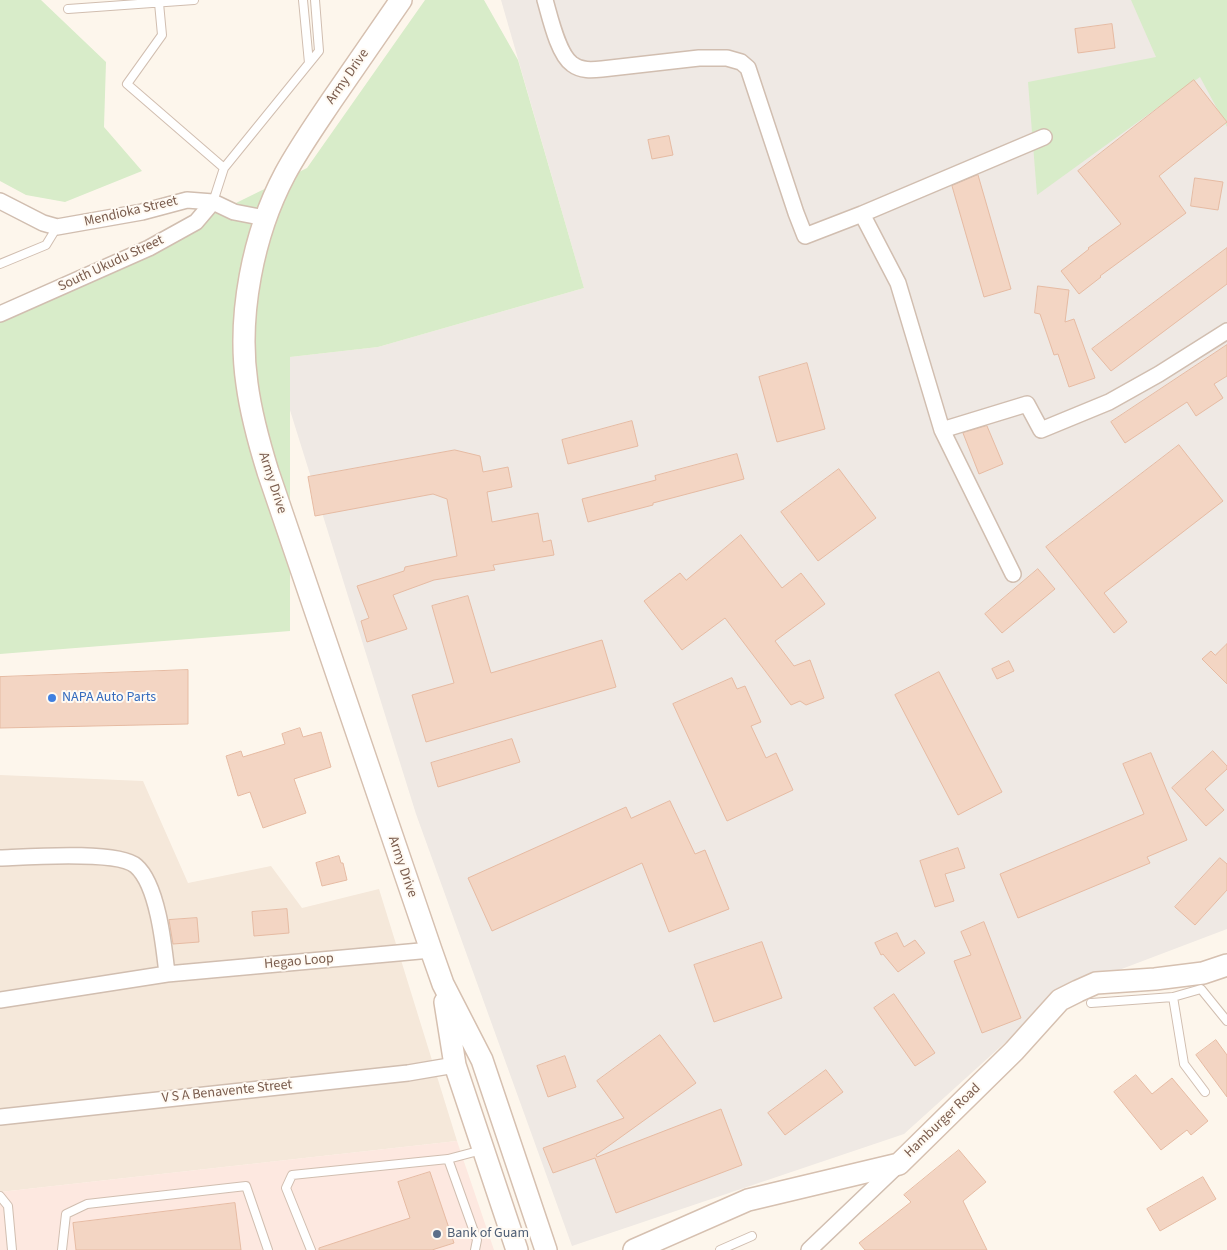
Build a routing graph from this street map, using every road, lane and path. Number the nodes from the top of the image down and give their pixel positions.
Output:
1 (194, 0) edge
2 (303, 0) edge
3 (314, 0) edge
4 (402, 0) edge
5 (545, 0) edge
6 (158, 3) junction
7 (68, 9) dead end
8 (309, 63) junction
9 (1044, 137) dead end
10 (224, 168) junction
11 (0, 201) edge
12 (213, 202) junction
13 (862, 214) junction
14 (265, 218) junction
15 (57, 227) junction
16 (0, 264) edge
17 (0, 314) edge
18 (1227, 332) edge
19 (942, 430) junction
20 (1013, 574) dead end
21 (0, 858) edge
22 (431, 950) junction
23 (1227, 965) edge
24 (167, 974) junction
25 (1200, 982) junction
26 (443, 984) junction
27 (1173, 996) junction
28 (0, 1000) edge
29 (1091, 1003) dead end
30 (1227, 1021) edge
31 (454, 1066) junction
32 (1206, 1092) dead end
33 (0, 1117) edge
34 (483, 1150) junction
35 (448, 1159) junction
36 (899, 1164) junction
37 (0, 1196) edge
38 (752, 1236) dead end
39 (821, 1245) edge
40 (12, 1250) edge
41 (62, 1250) edge
42 (268, 1250) edge
43 (312, 1250) edge
44 (475, 1250) edge
45 (517, 1250) edge
46 (546, 1250) edge
47 (634, 1250) edge
48 (720, 1250) edge
49 (809, 1250) edge

1 - 6 lane
2 - 8 lane
3 - 8 lane
4 - 14 main road, Army Drive
5 - 13 street
6 - 7 lane
6 - 10 lane
8 - 10 lane
9 - 13 street
10 - 12 lane
11 - 15 street
12 - 14 street, Mendioka Street
12 - 15 street, Mendioka Street
12 - 17 street, South Ukudu Street
13 - 19 street
14 - 22 main road, Army Drive
15 - 16 lane
18 - 19 street
19 - 20 street
21 - 24 street
22 - 24 street, Hegao Loop
22 - 26 main road, Army Drive
23 - 25 main road, Hamburger Road
24 - 28 street, Hegao Loop
25 - 27 lane
25 - 30 lane
25 - 36 main road, Hamburger Road
26 - 31 main road, Army Drive
26 - 46 main road, Army Drive
27 - 29 lane
27 - 32 lane
31 - 33 street, V S A Benavente Street
31 - 34 main road, Army Drive
34 - 35 lane
34 - 45 main road, Army Drive
35 - 43 lane
35 - 44 lane
36 - 39 street
36 - 47 main road, Hamburger Road
37 - 40 lane
38 - 48 lane
39 - 49 street
41 - 42 lane

